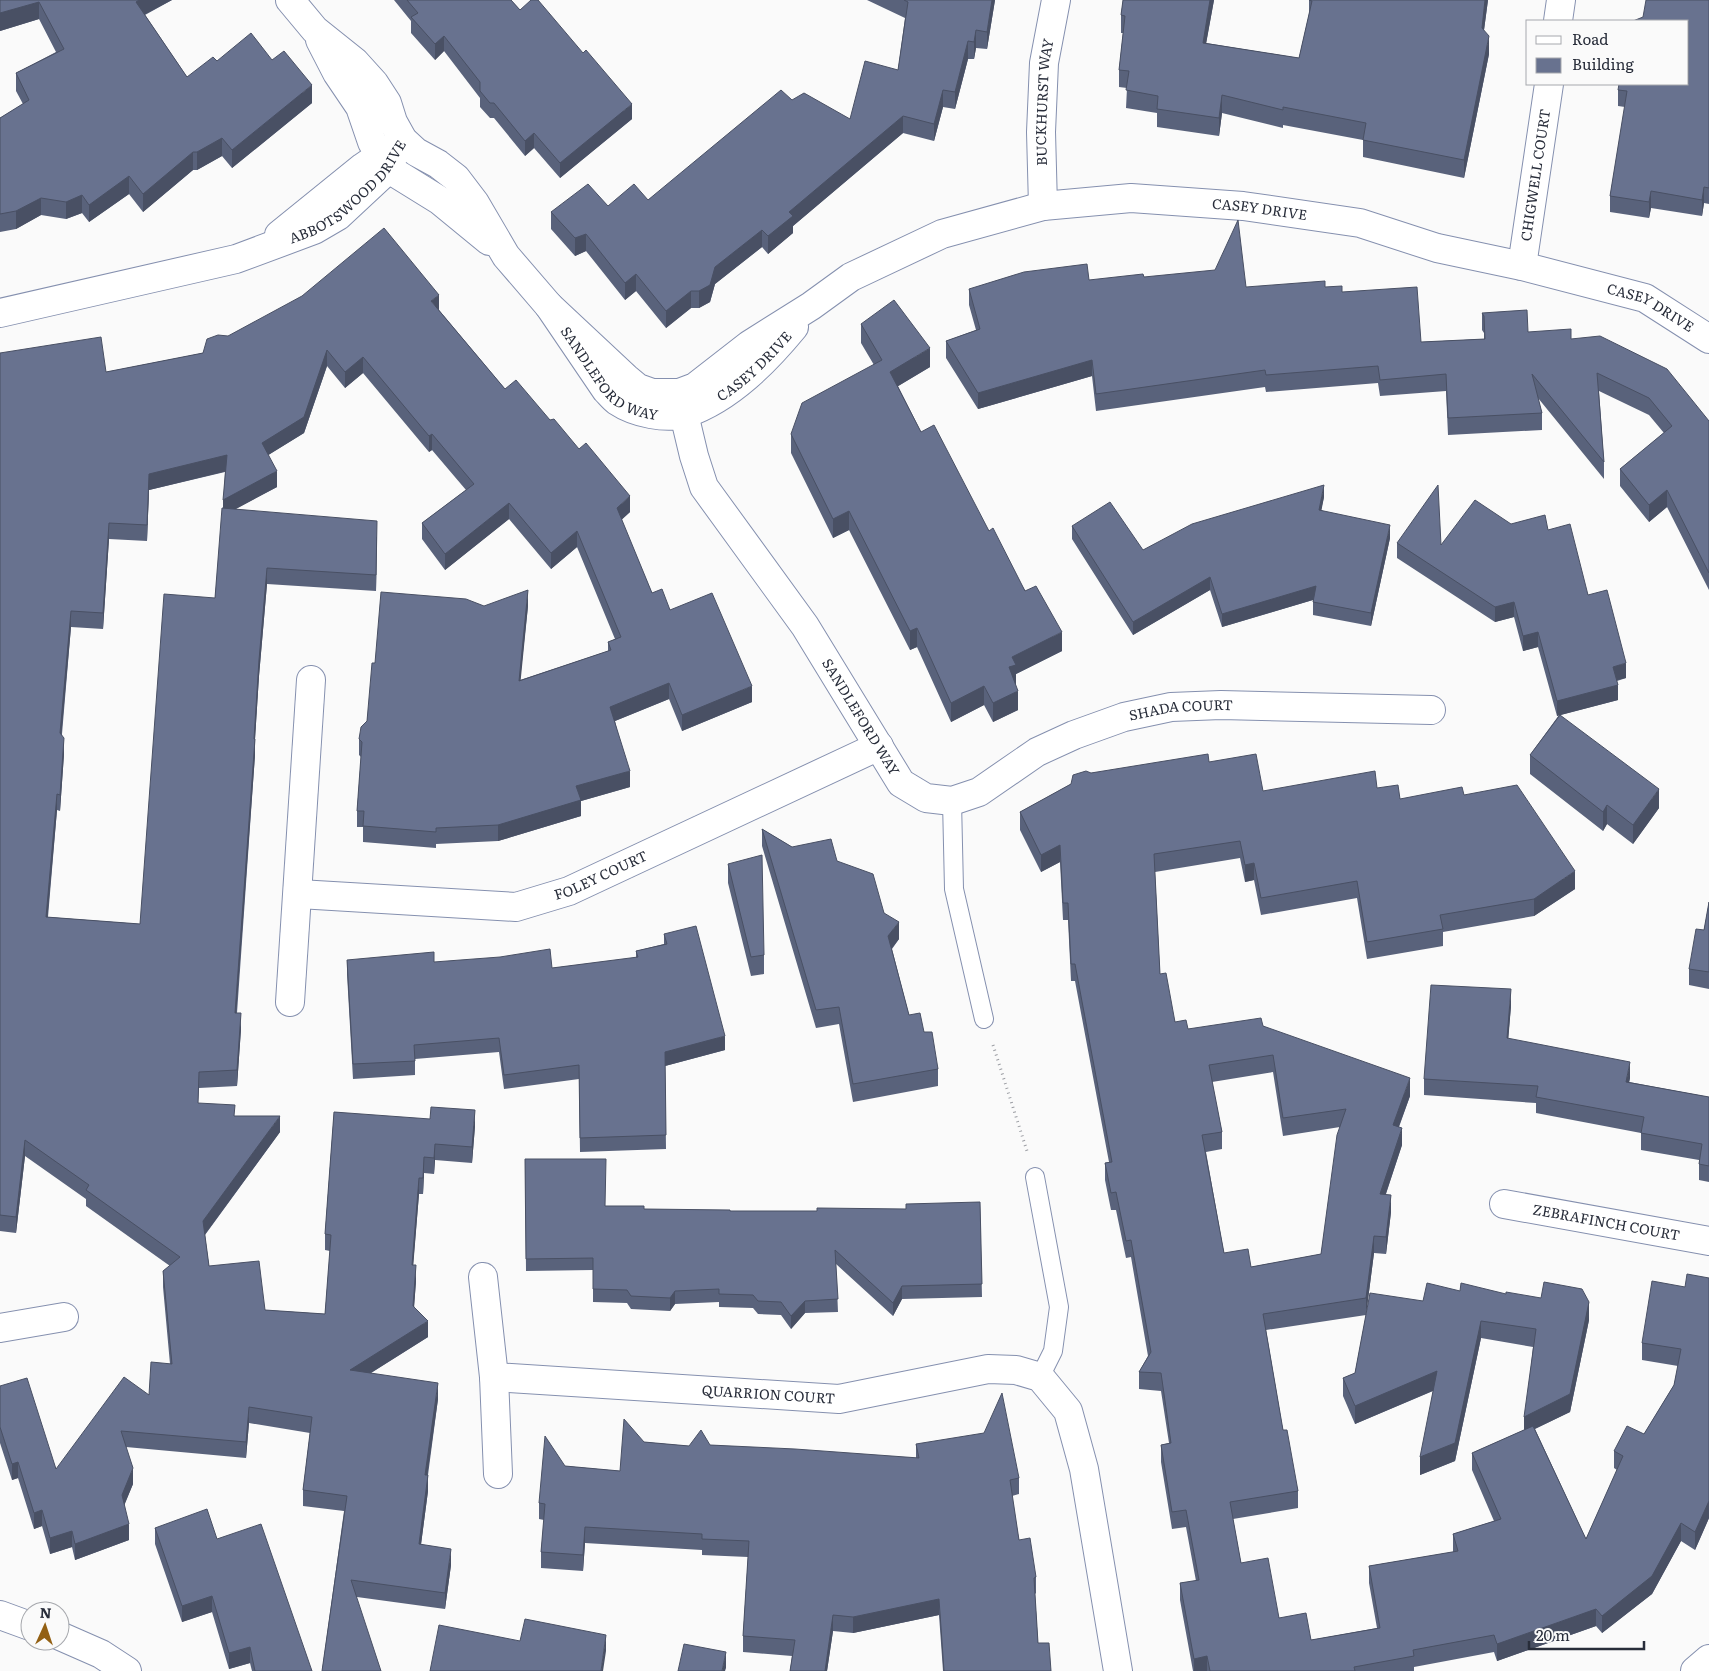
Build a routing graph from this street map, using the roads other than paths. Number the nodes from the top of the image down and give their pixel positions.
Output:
1 (290, 0) edge
2 (1056, 0) edge
3 (1561, 0) edge
4 (1558, 20) edge
5 (315, 30) junction
6 (1549, 85) edge
7 (403, 140) junction
8 (384, 161) junction
9 (1043, 206) junction
10 (506, 256) junction
11 (1522, 266) junction
12 (0, 313) edge
13 (1709, 339) edge
14 (682, 403) junction
15 (311, 680) dead end
16 (1431, 710) dead end
17 (879, 746) junction
18 (952, 801) junction
19 (299, 894) junction
20 (290, 1002) dead end
21 (984, 1019) road end
22 (1036, 1177) road end
23 (1504, 1204) dead end
24 (1709, 1241) edge
25 (483, 1278) dead end
26 (64, 1317) dead end
27 (0, 1328) edge
28 (494, 1377) junction
29 (1040, 1377) junction
30 (498, 1474) dead end
31 (0, 1616) edge
32 (20, 1623) edge
33 (70, 1640) edge
34 (1709, 1659) edge
35 (127, 1671) edge
36 (1118, 1671) edge
37 (1695, 1671) edge

1 - 5 street, SANDLEFORD WAY
2 - 9 street, BUCKHURST WAY
3 - 4 street
5 - 7 street, SANDLEFORD WAY
5 - 8 street, SANDLEFORD WAY
6 - 11 street, CHIGWELL COURT
7 - 8 street, ABBOTSWOOD DRIVE
7 - 10 street, SANDLEFORD WAY
8 - 10 street, SANDLEFORD WAY
8 - 12 street, ABBOTSWOOD DRIVE
9 - 11 street, CASEY DRIVE
9 - 14 street, CASEY DRIVE
10 - 14 street, SANDLEFORD WAY
11 - 13 street, CASEY DRIVE
14 - 17 street, SANDLEFORD WAY
15 - 19 street
16 - 18 street, SHADA COURT
17 - 18 street, SANDLEFORD WAY
17 - 19 street, FOLEY COURT
18 - 21 lane
19 - 20 street
22 - 29 lane
23 - 24 street, ZEBRAFINCH COURT
25 - 28 street
26 - 27 street
28 - 29 street, QUARRION COURT
28 - 30 street
29 - 36 street
31 - 32 street
33 - 35 street
34 - 37 street

